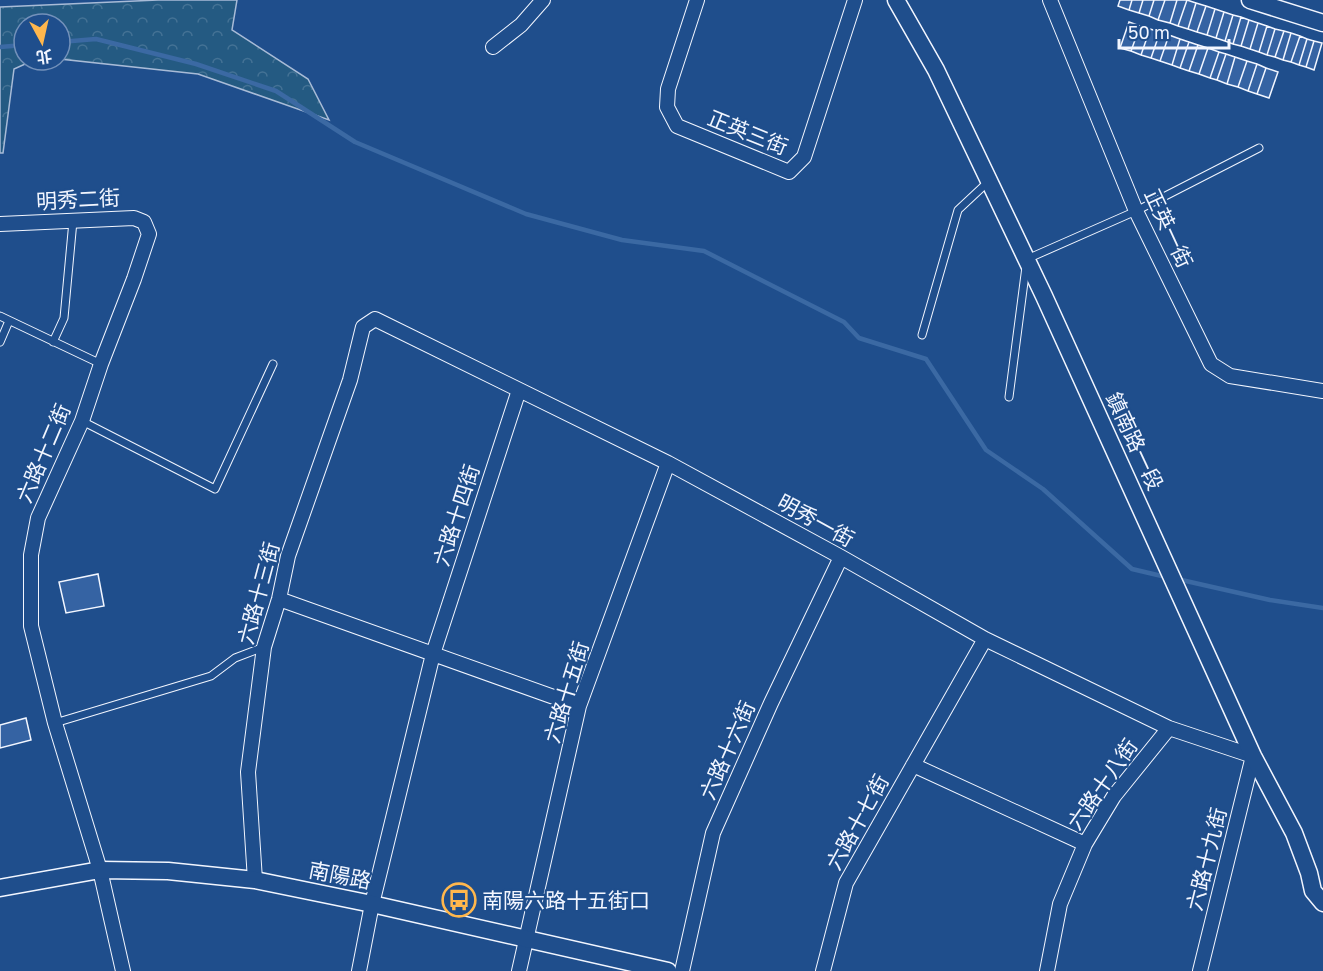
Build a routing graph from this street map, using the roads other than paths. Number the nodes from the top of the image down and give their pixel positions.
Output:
1 (543, 0) edge
2 (697, 0) edge
3 (855, 0) edge
4 (896, 0) edge
5 (1050, 0) edge
6 (1250, 0) edge
7 (1323, 23) edge
8 (493, 47) dead end
9 (1259, 148) dead end
10 (989, 181) junction
11 (1136, 211) junction
12 (74, 220) junction
13 (0, 224) edge
14 (149, 234) joint
15 (1027, 260) junction
16 (0, 316) edge
17 (9, 321) junction
18 (363, 327) joint
19 (922, 335) dead end
20 (0, 342) edge
21 (53, 342) junction
22 (101, 364) junction
23 (273, 364) dead end
24 (519, 390) junction
25 (1323, 391) edge
26 (1009, 397) dead end
27 (82, 421) junction
28 (668, 463) junction
29 (841, 557) junction
30 (279, 599) junction
31 (985, 639) junction
32 (264, 647) junction
33 (433, 654) junction
34 (579, 706) junction
35 (55, 723) junction
36 (1169, 728) junction
37 (1253, 756) junction
38 (913, 765) junction
39 (1085, 844) junction
40 (100, 870) junction
41 (255, 880) junction
42 (0, 888) edge
43 (1323, 903) edge
44 (372, 904) junction
45 (527, 940) junction
46 (123, 971) edge
47 (359, 971) edge
48 (519, 971) edge
49 (668, 971) edge
50 (682, 971) edge
51 (823, 971) edge
52 (1047, 971) edge
53 (1200, 971) edge

1 - 8 street
2 - 3 street, 正英三街
4 - 10 street, 鎮南路一段
5 - 11 street, 正英一街
6 - 7 street
9 - 11 lane
10 - 15 street, 鎮南路一段
10 - 19 lane
11 - 15 lane
11 - 25 street, 正英一街
12 - 13 street, 明秀二街
12 - 14 street, 明秀二街
12 - 21 lane
14 - 22 street, 六路十二街
15 - 26 lane
15 - 37 street, 鎮南路一段
16 - 17 lane
17 - 20 lane
17 - 21 lane
18 - 24 street, 明秀一街
18 - 30 street, 六路十三街
21 - 22 lane
22 - 27 street, 六路十二街
23 - 27 lane
24 - 28 street, 明秀一街
24 - 33 street, 六路十四街
27 - 35 street, 六路十二街
28 - 29 street, 明秀一街
28 - 34 street, 六路十五街
29 - 31 street, 明秀一街
29 - 50 street, 六路十六街
30 - 32 street, 六路十三街
30 - 33 street
31 - 36 street, 明秀一街
31 - 38 street, 六路十七街
32 - 35 lane
32 - 41 street, 六路十三街
33 - 34 street
33 - 44 street, 六路十四街
34 - 45 street, 六路十五街
35 - 40 street, 六路十二街
36 - 37 street, 明秀一街
36 - 39 street, 六路十八街
37 - 43 street, 鎮南路一段
37 - 53 street, 六路十九街
38 - 39 street, 六路十七街
38 - 51 street, 六路十七街
39 - 52 street, 六路十八街
40 - 41 street, 南陽路
40 - 42 street, 南陽路
40 - 46 street, 六路十二街
41 - 44 street, 南陽路
44 - 45 street, 南陽路
44 - 47 street, 六路十四街
45 - 48 street, 六路十五街
45 - 49 street, 南陽路

